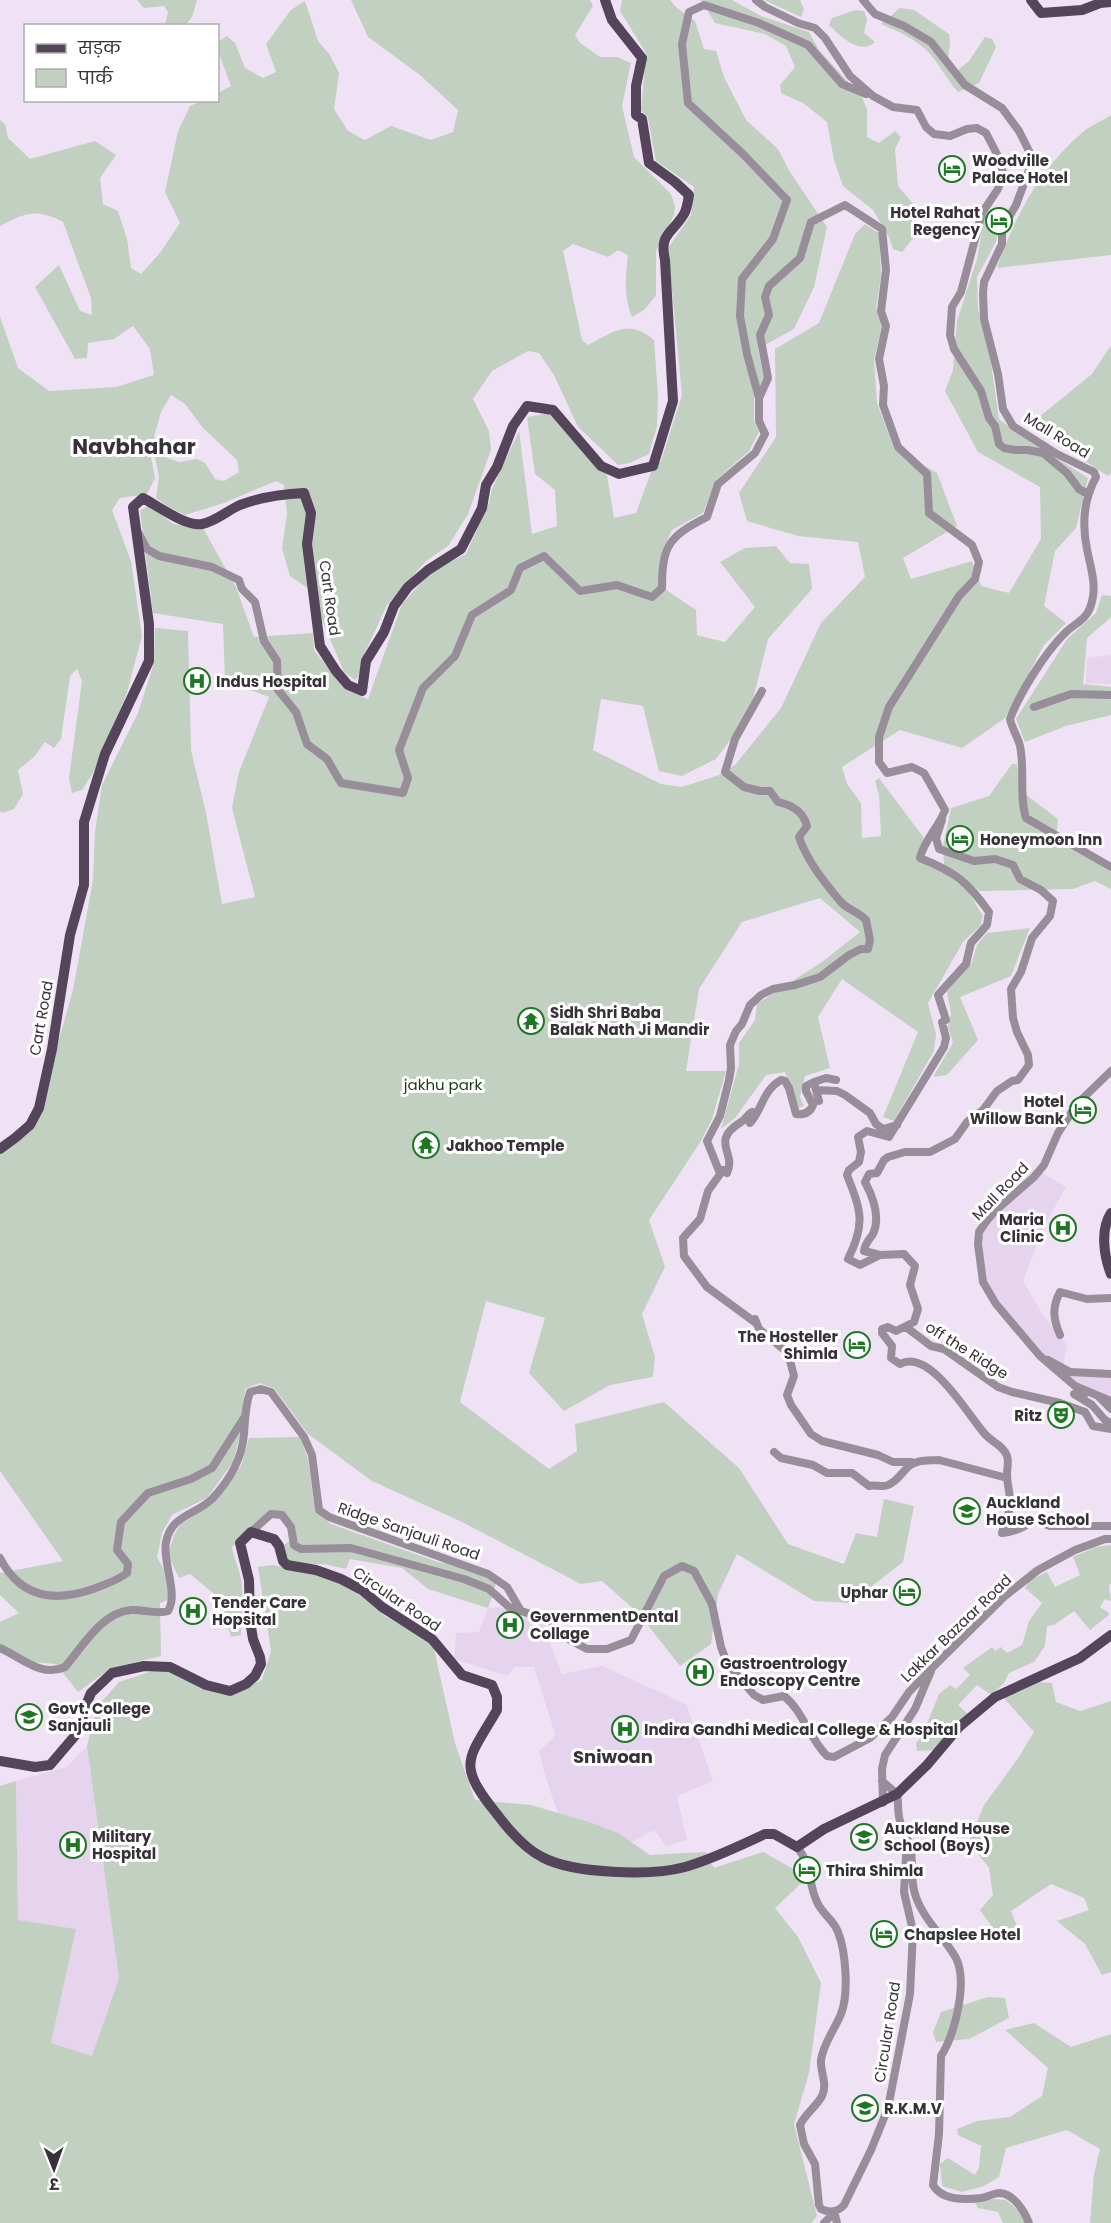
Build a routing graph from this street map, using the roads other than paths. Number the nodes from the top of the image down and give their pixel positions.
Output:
1 (605, 0) edge
2 (614, 0) edge
3 (756, 0) edge
4 (863, 0) edge
5 (1031, 0) edge
6 (1111, 2) edge
7 (610, 14) junction
8 (873, 96) junction
9 (759, 398) junction
10 (1090, 490) junction
11 (137, 531) junction
12 (762, 691) dead end
13 (1111, 695) edge
14 (1034, 707) dead end
15 (942, 820) junction
16 (1111, 867) edge
17 (1111, 1071) edge
18 (836, 1080) dead end
19 (815, 1086) junction
20 (819, 1101) dead end
21 (897, 1125) junction
22 (0, 1149) edge
23 (723, 1170) junction
24 (1111, 1213) edge
25 (880, 1255) junction
26 (1111, 1274) edge
27 (1111, 1298) edge
28 (906, 1327) junction
29 (1060, 1335) dead end
30 (1040, 1356) junction
31 (1111, 1374) edge
32 (1100, 1397) junction
33 (1111, 1401) edge
34 (1111, 1409) edge
35 (244, 1418) junction
36 (1111, 1423) edge
37 (1111, 1429) edge
38 (774, 1452) dead end
39 (918, 1461) junction
40 (1007, 1478) junction
41 (1111, 1527) edge
42 (251, 1532) junction
43 (1109, 1537) edge
44 (0, 1558) edge
45 (521, 1612) junction
46 (1111, 1635) edge
47 (0, 1648) edge
48 (932, 1668) junction
49 (0, 1761) edge
50 (882, 1784) junction
51 (897, 1794) junction
52 (883, 1803) dead end
53 (907, 1839) junction
54 (797, 1847) junction
55 (831, 2218) edge
56 (1029, 2223) edge

1 - 7 main road, Cart Road
2 - 7 street
3 - 8 street
4 - 10 street, Mall Road
5 - 6 main road
7 - 11 main road, Cart Road
8 - 9 street
8 - 10 street
9 - 11 street
9 - 15 street
10 - 16 street, Mall Road
11 - 22 main road, Cart Road
12 - 23 street
13 - 14 street
15 - 21 street
15 - 25 street
17 - 30 street, Mall Road
18 - 19 street
19 - 20 street
19 - 21 street
19 - 23 street
21 - 25 street
23 - 39 street
24 - 26 main road
25 - 28 street
27 - 29 street
28 - 37 street, off the Ridge
28 - 40 street
30 - 31 street
30 - 32 street, Mall Road
32 - 33 street, Mall Road
32 - 34 street
32 - 36 street
35 - 44 street
35 - 45 street, Ridge Sanjauli Road
35 - 47 street, Ridge Sanjauli Road
38 - 39 street
39 - 40 street
40 - 41 street
42 - 45 street
42 - 49 main road
42 - 54 main road, Circular Road
43 - 48 street, Lakkar Bazaar Road
45 - 48 street, Lakkar Bazaar Road
46 - 51 main road
48 - 50 street
50 - 51 street
50 - 52 street
51 - 53 street, Circular Road
51 - 54 main road
53 - 55 street, Circular Road
53 - 56 street
54 - 55 street, Circular Road

